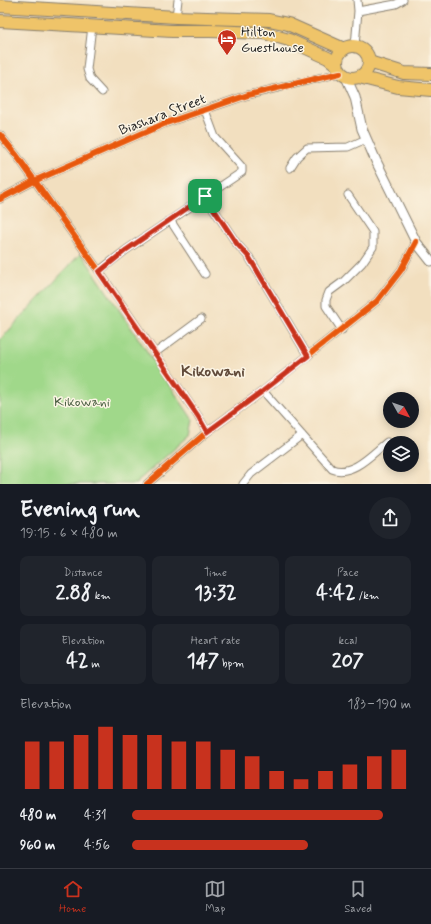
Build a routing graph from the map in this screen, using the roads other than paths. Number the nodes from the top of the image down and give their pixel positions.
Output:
1 (178, 0) edge
2 (357, 0) edge
3 (403, 0) edge
4 (0, 6) edge
5 (358, 11) junction
6 (176, 17) junction
7 (0, 21) edge
8 (92, 26) junction
9 (350, 48) junction
10 (369, 62) junction
11 (341, 72) junction
12 (431, 74) edge
13 (360, 77) junction
14 (431, 90) edge
15 (102, 92) dead end
16 (205, 110) junction
17 (0, 135) edge
18 (366, 139) junction
19 (290, 168) dead end
20 (34, 181) junction
21 (348, 194) dead end
22 (205, 196) junction
23 (0, 199) edge
24 (170, 220) junction
25 (416, 242) junction
26 (431, 260) edge
27 (99, 272) junction
28 (205, 274) dead end
29 (201, 319) dead end
30 (342, 330) junction
31 (155, 353) junction
32 (308, 356) junction
33 (263, 391) junction
34 (207, 432) junction
35 (302, 435) junction
36 (383, 445) edge
37 (147, 484) edge
38 (243, 484) edge

1 - 6 street
2 - 5 street
3 - 5 street
4 - 6 highway
5 - 9 street
6 - 9 highway
7 - 8 highway
8 - 11 highway
8 - 15 street
9 - 10 highway
9 - 11 highway
10 - 12 highway
10 - 13 highway
11 - 13 highway
11 - 16 street, Biashara Street
11 - 18 street
13 - 14 highway
16 - 20 street, Biashara Street
16 - 22 street
17 - 20 street
18 - 19 street
18 - 25 street
20 - 23 street, Biashara Street
20 - 27 street
21 - 30 street
22 - 24 street
22 - 32 street
24 - 27 street
24 - 28 street
25 - 26 street
25 - 30 street
27 - 31 street
29 - 31 street
30 - 32 street
31 - 34 street
32 - 33 street
33 - 34 street
33 - 35 street
34 - 37 street
35 - 36 street
35 - 38 street

